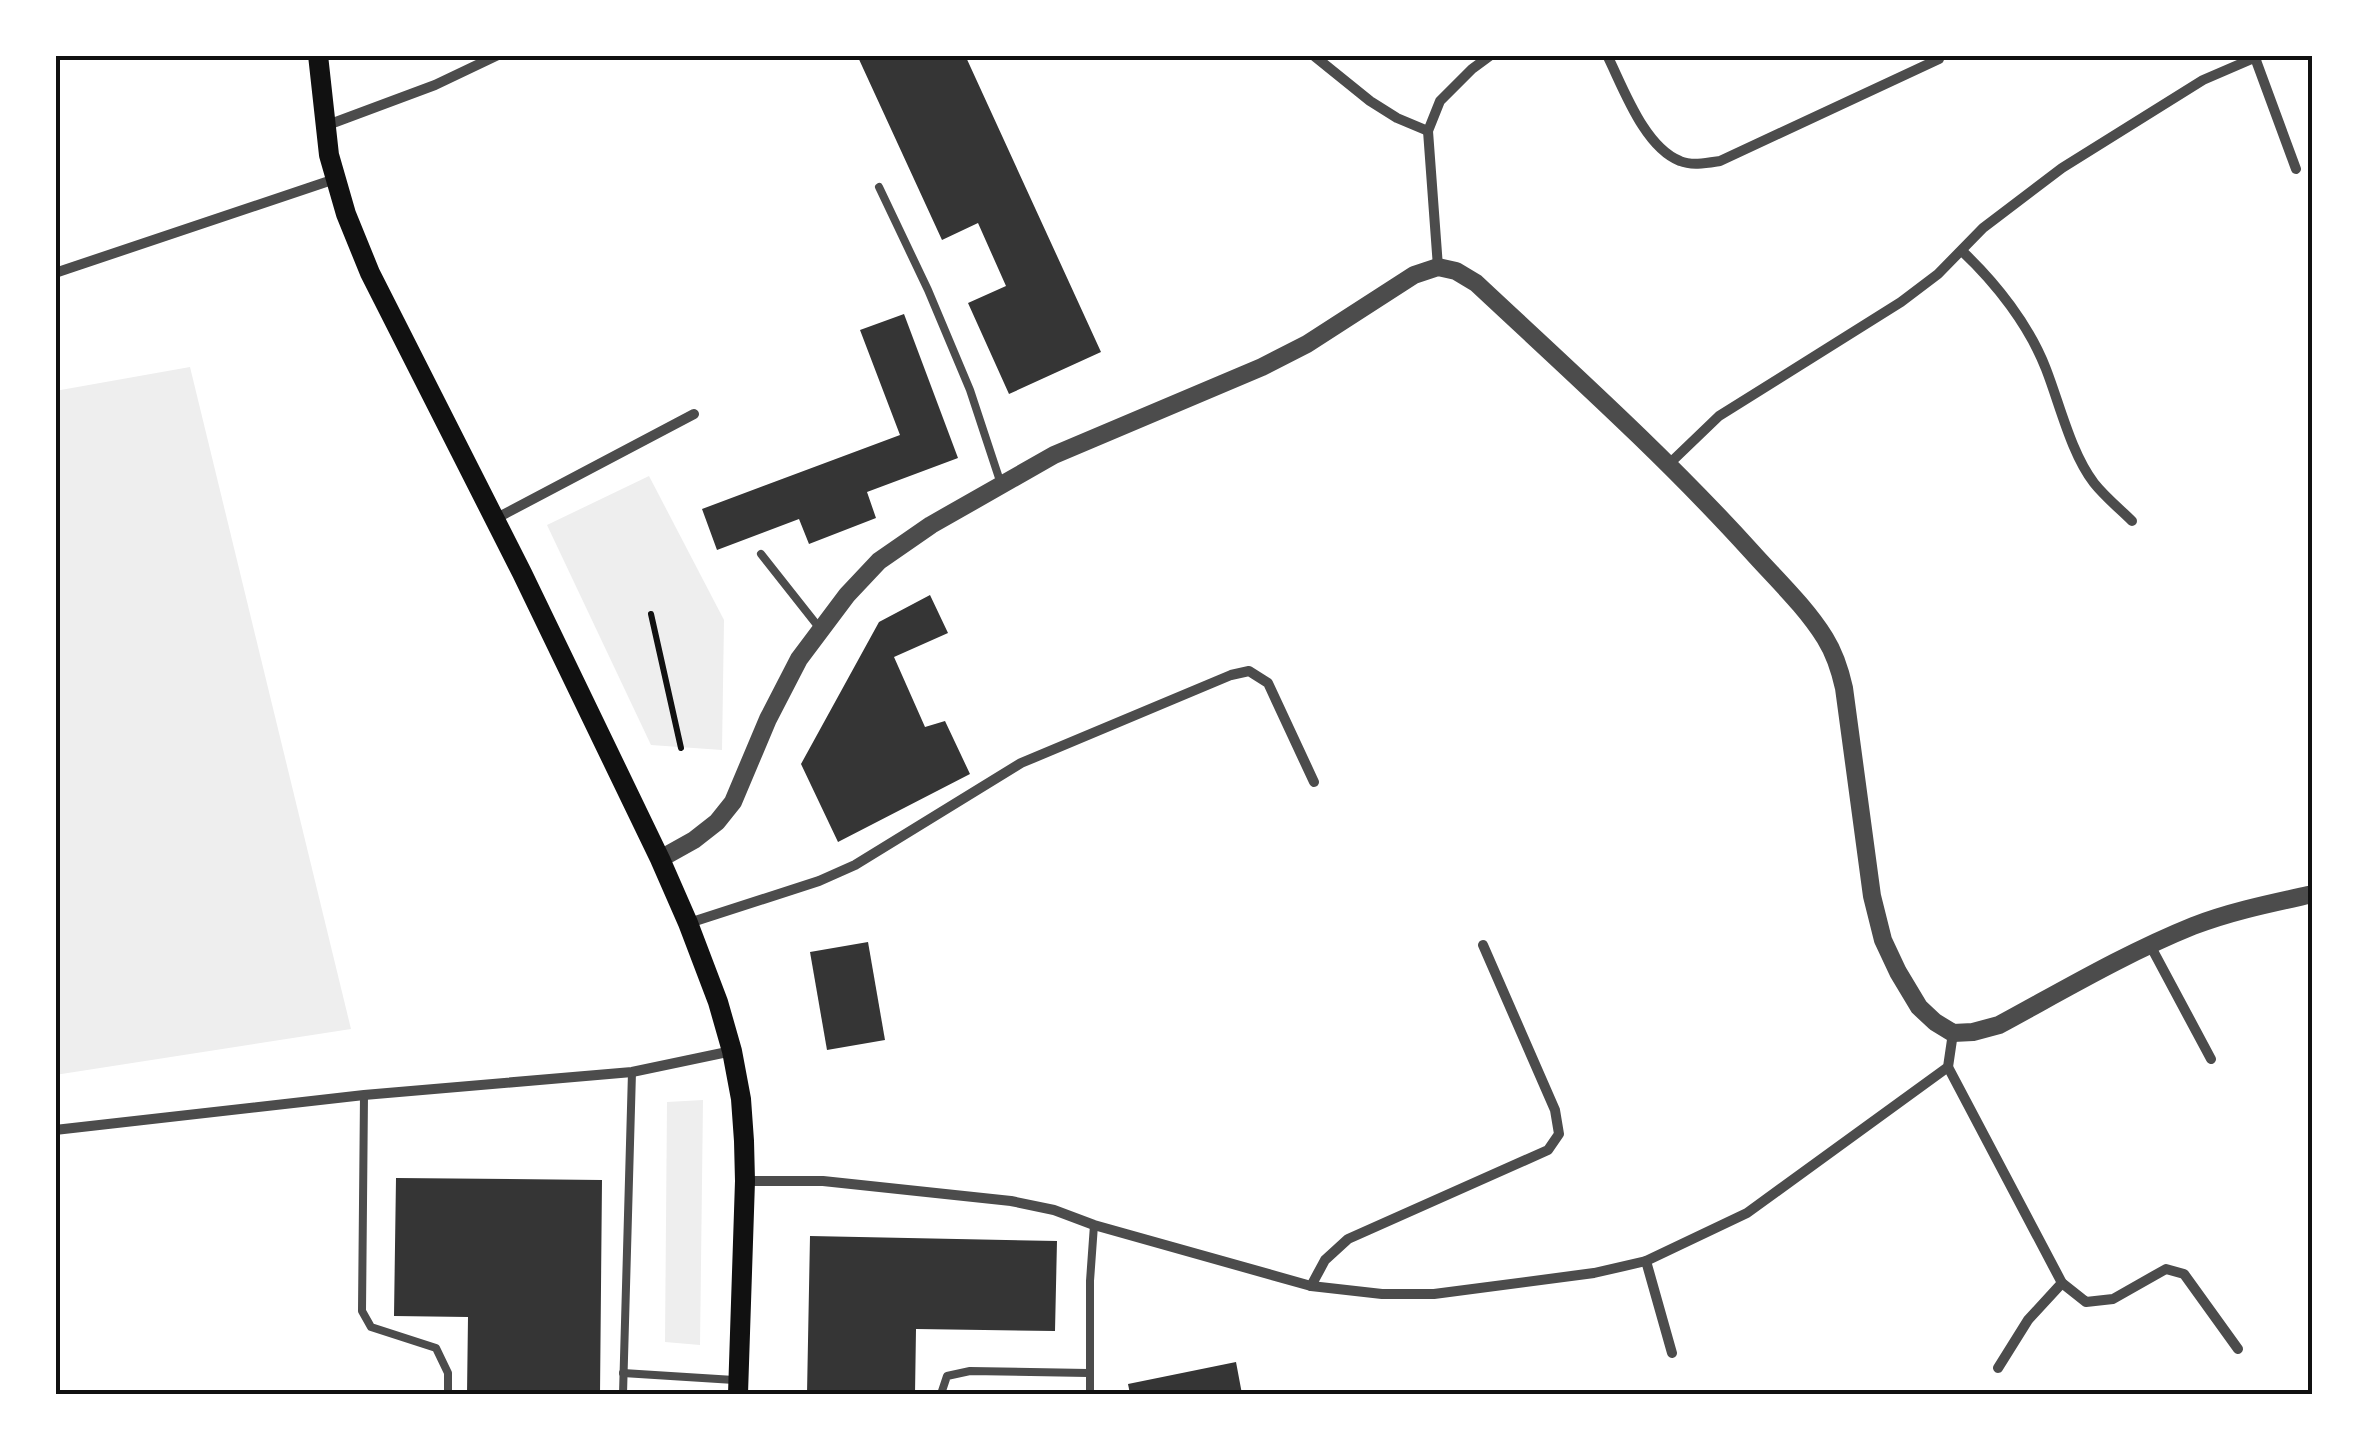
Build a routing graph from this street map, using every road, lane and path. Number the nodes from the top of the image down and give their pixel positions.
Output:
1 (318, 55) edge
2 (498, 55) edge
3 (1313, 55) edge
4 (1491, 55) edge
5 (1607, 55) edge
6 (2256, 56) edge
7 (1939, 59) dead end
8 (325, 126) junction
9 (1428, 130) junction
10 (2296, 169) dead end
11 (334, 179) junction
12 (880, 186) dead end
13 (1962, 251) junction
14 (1438, 267) junction
15 (55, 273) edge
16 (694, 414) dead end
17 (1668, 465) junction
18 (1002, 484) junction
19 (495, 519) junction
20 (2132, 521) dead end
21 (760, 554) dead end
22 (651, 614) dead end
23 (820, 630) junction
24 (681, 748) dead end
25 (1314, 782) dead end
26 (660, 860) junction
27 (2313, 894) edge
28 (688, 923) junction
29 (1483, 946) dead end
30 (2150, 946) junction
31 (1953, 1033) junction
32 (732, 1051) junction
33 (2211, 1059) dead end
34 (1948, 1068) junction
35 (632, 1072) junction
36 (364, 1095) junction
37 (55, 1130) edge
38 (745, 1181) junction
39 (1094, 1226) junction
40 (1646, 1261) junction
41 (2062, 1283) junction
42 (1312, 1286) junction
43 (2238, 1349) dead end
44 (1672, 1353) dead end
45 (1998, 1368) dead end
46 (623, 1373) junction
47 (1088, 1373) junction
48 (738, 1387) edge
49 (448, 1394) edge
50 (623, 1394) edge
51 (941, 1394) edge
52 (1090, 1394) edge

1 - 8 main road
2 - 8 street
3 - 9 street
4 - 9 street
5 - 7 street
6 - 10 street
6 - 13 street
8 - 11 main road
9 - 14 street
11 - 15 street
11 - 19 main road
12 - 18 lane
13 - 17 street
13 - 20 street
14 - 17 street
14 - 18 street
16 - 19 street
17 - 31 street
18 - 23 street
19 - 26 main road
21 - 23 lane
22 - 24 path
23 - 26 street
25 - 28 street
26 - 28 main road
27 - 30 street
28 - 32 main road
29 - 42 street
30 - 31 street
30 - 33 street
31 - 34 street
32 - 35 street
32 - 38 main road
34 - 40 street
34 - 41 street
35 - 36 street
35 - 46 lane
36 - 37 street
36 - 49 lane
38 - 39 street
38 - 48 main road
39 - 42 street
39 - 47 lane
40 - 42 street
40 - 44 street
41 - 43 street
41 - 45 street
46 - 48 lane
46 - 50 lane
47 - 51 lane
47 - 52 lane

